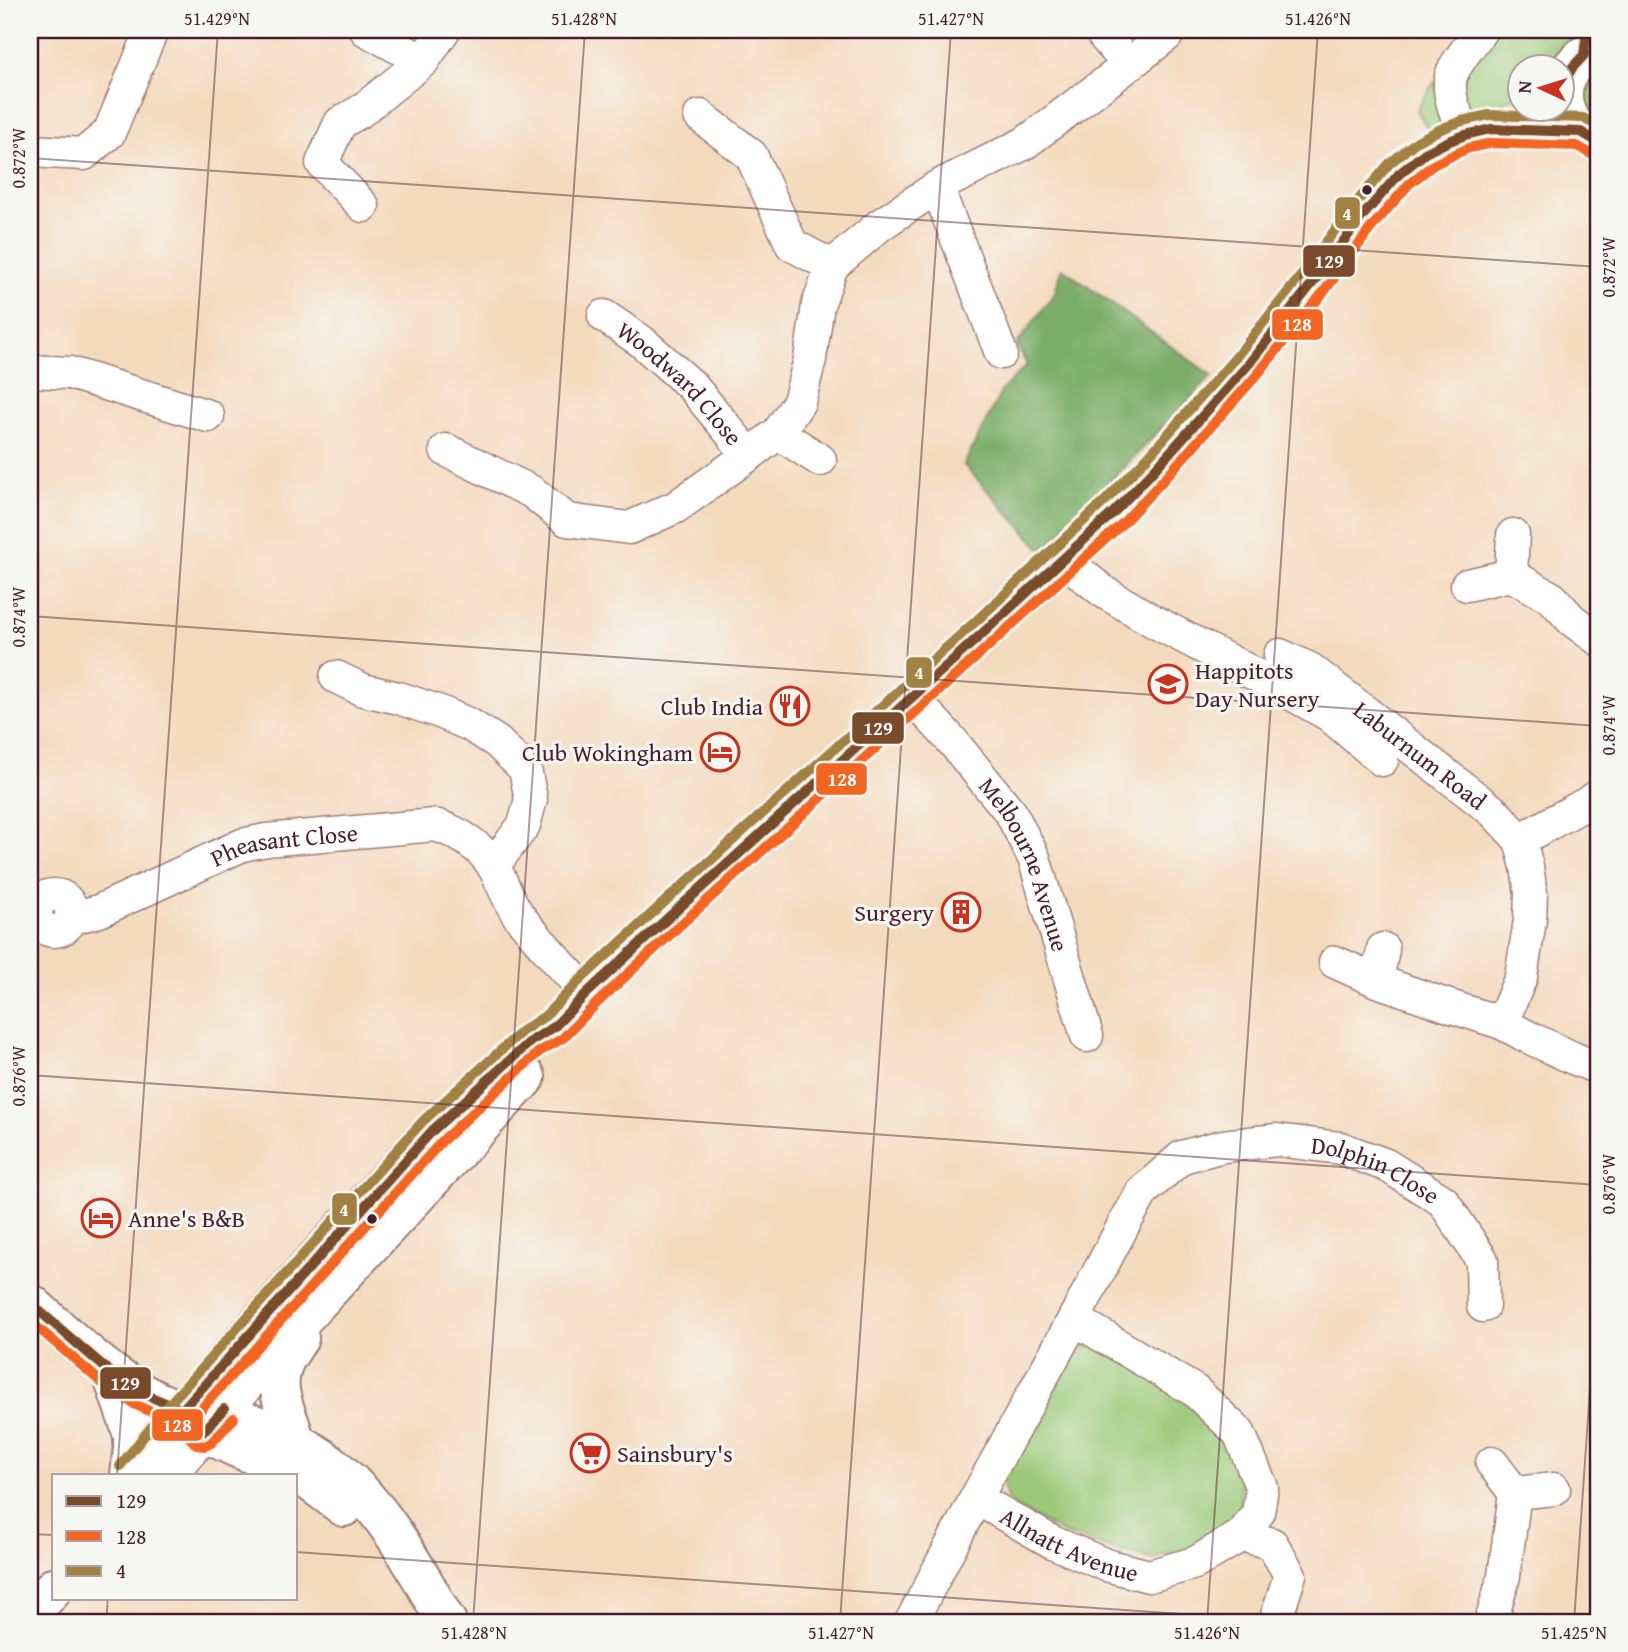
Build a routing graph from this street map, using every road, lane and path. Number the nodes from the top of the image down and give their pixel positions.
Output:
1 (152, 30) edge
2 (366, 30) edge
3 (444, 30) edge
4 (1101, 30) edge
5 (1170, 30) edge
6 (1481, 30) edge
7 (424, 61) junction
8 (1579, 61) edge
9 (1129, 65) junction
10 (699, 116) dead end
11 (1506, 117) edge
12 (1478, 132) junction
13 (1589, 137) edge
14 (30, 151) edge
15 (937, 187) junction
16 (363, 206) dead end
17 (832, 266) junction
18 (604, 316) dead end
19 (1001, 352) dead end
20 (30, 370) edge
21 (208, 416) dead end
22 (778, 433) junction
23 (446, 450) dead end
24 (749, 456) junction
25 (820, 460) dead end
26 (1513, 535) dead end
27 (1065, 559) junction
28 (1511, 575) junction
29 (1467, 586) dead end
30 (1598, 639) edge
31 (1280, 654) dead end
32 (336, 677) dead end
33 (919, 705) junction
34 (1382, 760) dead end
35 (1598, 796) edge
36 (1520, 840) junction
37 (493, 866) junction
38 (71, 914) dead end
39 (1383, 949) dead end
40 (1335, 962) dead end
41 (1377, 981) junction
42 (587, 993) junction
43 (1502, 1023) junction
44 (554, 1027) junction
45 (1087, 1036) dead end
46 (1598, 1068) edge
47 (1276, 1140) joint
48 (30, 1303) edge
49 (1483, 1306) dead end
50 (313, 1308) junction
51 (1074, 1319) junction
52 (116, 1377) junction
53 (202, 1419) junction
54 (296, 1444) junction
55 (1492, 1463) dead end
56 (130, 1474) edge
57 (131, 1474) edge
58 (166, 1474) edge
59 (297, 1474) edge
60 (298, 1475) edge
61 (1554, 1489) dead end
62 (1515, 1493) junction
63 (976, 1498) junction
64 (1242, 1535) junction
65 (421, 1576) junction
66 (52, 1589) edge
67 (30, 1616) edge
68 (447, 1622) edge
69 (911, 1622) edge
70 (1275, 1622) edge
71 (1491, 1622) edge

1 - 14 street
2 - 7 street
3 - 7 street
4 - 9 street
5 - 9 street, Woodward Close
6 - 12 street
7 - 16 street
8 - 13 main road
9 - 15 street, Woodward Close
10 - 17 street
11 - 12 main road
12 - 13 main road
12 - 27 main road
15 - 17 street, Woodward Close
15 - 19 street
17 - 22 street, Woodward Close
18 - 24 street, Woodward Close
20 - 21 street
22 - 24 street, Woodward Close
22 - 25 street, Woodward Close
23 - 24 street, Woodward Close
26 - 28 street
27 - 33 main road
27 - 34 street
28 - 29 street
28 - 30 street
31 - 36 street, Laburnum Road
32 - 37 street
33 - 42 main road
33 - 45 street, Melbourne Avenue
35 - 36 street
36 - 43 street, Laburnum Road
37 - 38 street, Pheasant Close
37 - 42 street, Pheasant Close
39 - 41 street
40 - 41 street
41 - 43 street
42 - 44 main road
43 - 46 street
44 - 50 main road
44 - 53 main road
47 - 49 street, Dolphin Close
47 - 51 street, Allnatt Avenue
48 - 52 main road
50 - 53 main road
50 - 54 main road
51 - 63 street, Allnatt Avenue
51 - 64 street, Allnatt Avenue
52 - 53 main road
52 - 56 main road
53 - 54 main road
53 - 57 main road
53 - 58 main road
53 - 59 main road
54 - 65 main road
55 - 62 street
60 - 65 main road
61 - 62 street
62 - 71 street
63 - 64 street, Allnatt Avenue
63 - 69 street, Allnatt Avenue
64 - 70 street
65 - 68 main road
66 - 67 main road

